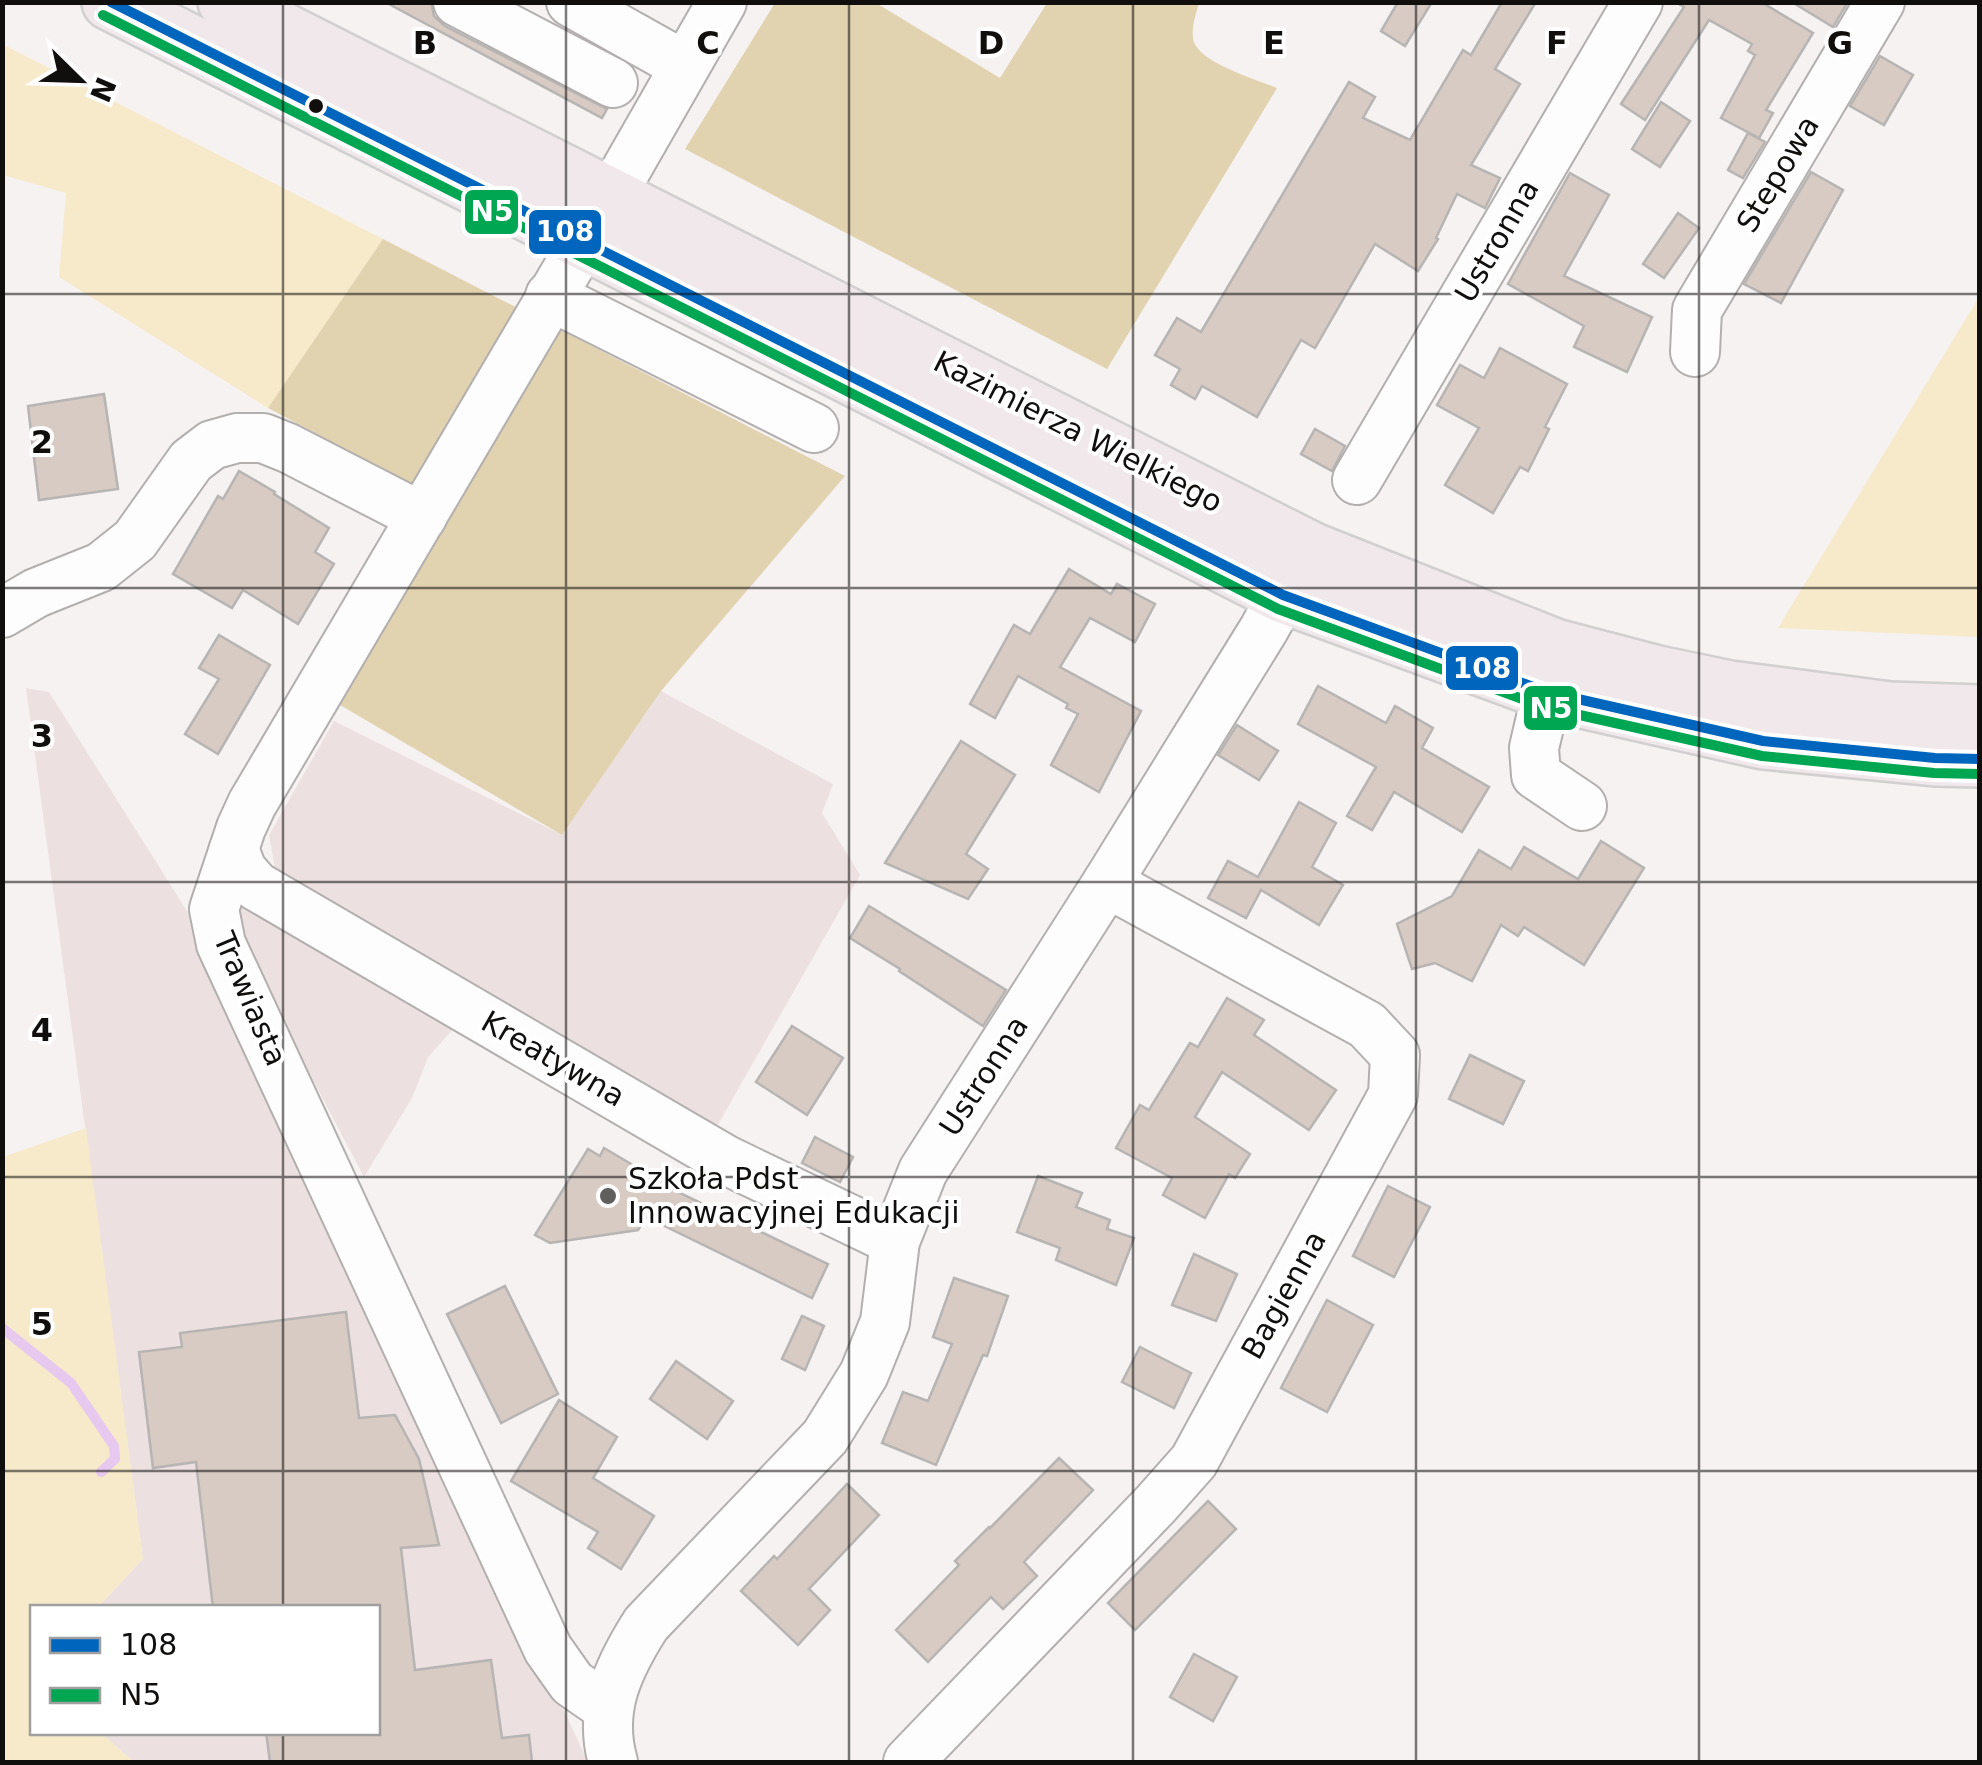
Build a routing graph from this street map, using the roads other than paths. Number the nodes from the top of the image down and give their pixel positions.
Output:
1 (110, 2) edge
2 (458, 2) edge
3 (722, 2) edge
4 (1638, 2) edge
5 (1880, 2) edge
6 (574, 5) edge
7 (239, 9) edge
8 (553, 52) junction
9 (226, 62) junction
10 (685, 66) junction
11 (613, 84) dead end
12 (611, 196) junction
13 (582, 243) junction
14 (550, 296) junction
15 (1695, 352) dead end
16 (814, 428) dead end
17 (1356, 480) dead end
18 (422, 517) junction
19 (1282, 595) junction
20 (2, 613) edge
21 (1547, 692) junction
22 (1980, 713) edge
23 (1980, 759) edge
24 (1582, 806) dead end
25 (234, 849) junction
26 (1107, 884) junction
27 (895, 1241) junction
28 (608, 1708) junction
29 (613, 1762) edge
30 (908, 1762) edge

1 - 9 main road, Kazimierza Wielkiego
2 - 8 street
3 - 10 street
4 - 17 street, Ustronna
5 - 15 street, Stepowa
6 - 8 street
6 - 10 street
7 - 9 main road
7 - 12 main road, Kazimierza Wielkiego
8 - 11 street
9 - 13 main road, Kazimierza Wielkiego
10 - 12 street
12 - 22 main road, Kazimierza Wielkiego
13 - 14 street, Trawiasta
13 - 19 main road, Kazimierza Wielkiego
14 - 16 street
14 - 18 street, Trawiasta
18 - 20 street
18 - 25 street, Trawiasta
19 - 21 main road, Kazimierza Wielkiego
19 - 26 street, Ustronna
21 - 23 main road, Kazimierza Wielkiego
21 - 24 street
25 - 27 street, Kreatywna
25 - 28 street, Trawiasta
26 - 27 street, Ustronna
26 - 30 street, Bagienna
27 - 28 street, Ustronna
28 - 29 street, Ustronna

